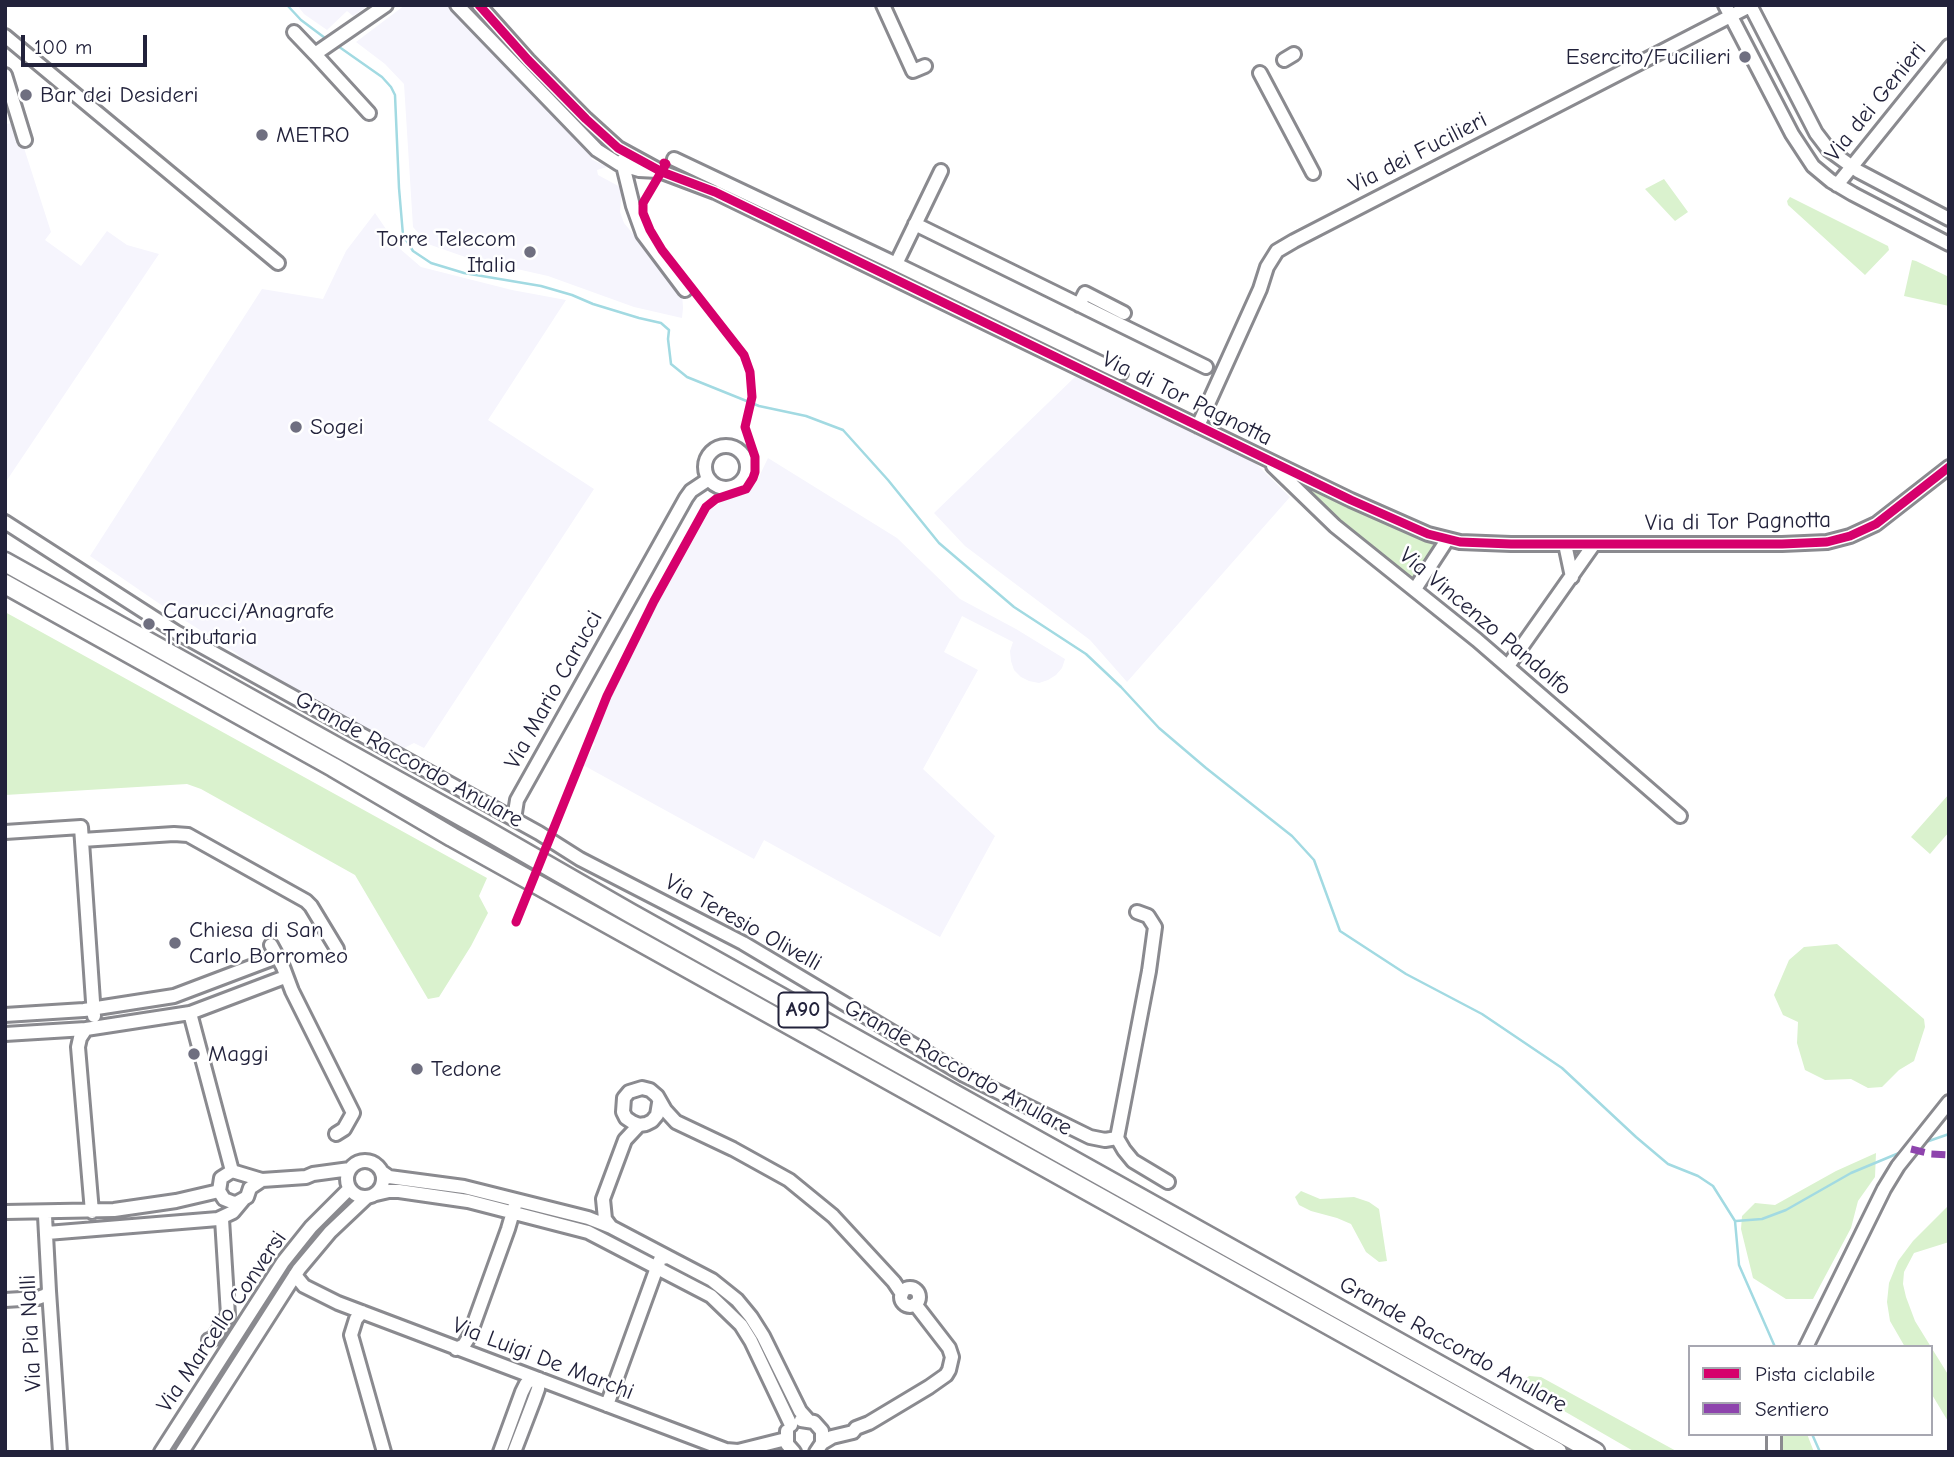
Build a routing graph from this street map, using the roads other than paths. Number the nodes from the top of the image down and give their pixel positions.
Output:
1 (386, 5) edge
2 (457, 5) edge
3 (479, 5) edge
4 (883, 5) edge
5 (1750, 6) edge
6 (1728, 11) edge
7 (294, 32) dead end
8 (5, 36) edge
9 (1949, 46) edge
10 (315, 54) junction
11 (925, 66) dead end
12 (1260, 73) dead end
13 (5, 75) edge
14 (369, 113) dead end
15 (25, 140) dead end
16 (618, 148) junction
17 (674, 159) dead end
18 (623, 165) junction
19 (1850, 166) junction
20 (940, 171) dead end
21 (662, 172) junction
22 (1313, 173) dead end
23 (1837, 185) junction
24 (1949, 219) edge
25 (915, 224) junction
26 (1949, 244) edge
27 (278, 263) dead end
28 (896, 264) junction
29 (685, 290) dead end
30 (1079, 305) junction
31 (1124, 313) dead end
32 (1206, 367) dead end
33 (1121, 373) dead end
34 (1198, 426) junction
35 (1266, 458) junction
36 (1947, 473) edge
37 (709, 479) dead end
38 (5, 522) edge
39 (1447, 540) junction
40 (1565, 544) junction
41 (1594, 544) junction
42 (8, 563) edge
43 (1572, 577) junction
44 (5, 584) edge
45 (1415, 589) junction
46 (1508, 666) junction
47 (1680, 816) dead end
48 (514, 819) junction
49 (5, 832) edge
50 (82, 834) junction
51 (1137, 912) dead end
52 (337, 949) dead end
53 (285, 977) junction
54 (93, 1009) junction
55 (73, 1011) junction
56 (190, 1013) junction
57 (5, 1015) edge
58 (100, 1027) junction
59 (80, 1030) junction
60 (5, 1034) edge
61 (1949, 1102) edge
62 (660, 1103) junction
63 (626, 1118) junction
64 (677, 1122) junction
65 (646, 1123) junction
66 (336, 1134) dead end
67 (1117, 1138) junction
68 (625, 1140) junction
69 (350, 1169) junction
70 (232, 1171) junction
71 (382, 1172) junction
72 (308, 1177) junction
73 (248, 1182) junction
74 (1168, 1182) dead end
75 (348, 1187) junction
76 (219, 1191) junction
77 (372, 1196) junction
78 (603, 1199) junction
79 (243, 1200) junction
80 (521, 1201) junction
81 (5, 1212) edge
82 (48, 1212) junction
83 (92, 1212) junction
84 (512, 1212) junction
85 (578, 1215) junction
86 (222, 1219) junction
87 (611, 1227) junction
88 (47, 1233) junction
89 (668, 1257) junction
90 (658, 1267) junction
91 (295, 1275) junction
92 (49, 1291) junction
93 (5, 1300) edge
94 (362, 1312) junction
95 (209, 1340) dead end
96 (1807, 1345) edge
97 (456, 1349) junction
98 (536, 1378) junction
99 (607, 1405) junction
100 (813, 1423) junction
101 (791, 1424) junction
102 (856, 1428) junction
103 (819, 1447) edge
104 (790, 1448) edge
105 (508, 1450) edge
106 (60, 1452) edge
107 (161, 1452) edge
108 (181, 1452) edge
109 (385, 1452) edge
110 (1557, 1452) edge
111 (1595, 1452) edge

1 - 10 street
2 - 18 street, Via di Tor Pagnotta
3 - 16 street, Via di Tor Pagnotta
4 - 11 street
5 - 6 street, Via dei Fucilieri
5 - 19 street
6 - 23 street
6 - 34 street, Via dei Fucilieri
7 - 10 street
8 - 27 street
9 - 19 street, Via dei Genieri
10 - 14 street
12 - 22 street
13 - 15 street
16 - 18 street
16 - 21 street, Via di Tor Pagnotta
17 - 28 street
18 - 21 street, Via di Tor Pagnotta
18 - 29 street
19 - 23 street, Via dei Genieri
19 - 24 street
20 - 25 street
21 - 34 street, Via di Tor Pagnotta
23 - 26 street
25 - 28 street
25 - 30 street
28 - 33 street
30 - 31 street
30 - 32 street
34 - 35 street, Via di Tor Pagnotta
35 - 39 street, Via di Tor Pagnotta
35 - 45 street, Via Vincenzo Pandolfo
36 - 41 street, Via di Tor Pagnotta
37 - 48 street, Via Mario Carucci
38 - 48 street
39 - 40 street, Via di Tor Pagnotta
39 - 45 street
40 - 41 street, Via di Tor Pagnotta
40 - 43 street
41 - 43 street
42 - 111 highway, Grande Raccordo Anulare / A90
43 - 46 street
44 - 110 highway, Grande Raccordo Anulare / A90
45 - 46 street, Via Vincenzo Pandolfo
46 - 47 street, Via Vincenzo Pandolfo
48 - 67 street, Via Teresio Olivelli
49 - 50 street
50 - 52 street
50 - 54 street
51 - 67 street
53 - 54 street
53 - 56 street
53 - 66 street
54 - 55 street
54 - 58 street
55 - 57 street
55 - 59 street
56 - 58 street
56 - 70 street
58 - 59 street
59 - 60 street
59 - 83 street
61 - 96 street
62 - 63 street
62 - 64 street
62 - 65 street
63 - 65 street
63 - 68 street
64 - 65 street
64 - 102 street
65 - 68 street
67 - 74 street
68 - 78 street
69 - 71 street
69 - 72 street
69 - 75 street
70 - 73 street
70 - 76 street
71 - 77 street
71 - 80 street
72 - 73 street
72 - 75 street
73 - 79 street
75 - 77 street
75 - 107 street, Via Marcello Conversi
76 - 79 street
76 - 83 street
77 - 84 street
77 - 91 street, Via Marcello Conversi
78 - 85 street
78 - 87 street
79 - 86 street
80 - 84 street
80 - 85 street
81 - 82 street
82 - 83 street
82 - 88 street, Via Pia Nalli
84 - 90 street
84 - 97 street
85 - 87 street
86 - 88 street
86 - 95 street
87 - 89 street
88 - 92 street, Via Pia Nalli
89 - 90 street
89 - 100 street
90 - 99 street
90 - 101 street
91 - 94 street, Via Luigi De Marchi
91 - 108 street, Via Marcello Conversi
92 - 93 street
92 - 106 street, Via Pia Nalli
94 - 97 street, Via Luigi De Marchi
94 - 109 street
97 - 98 street, Via Luigi De Marchi
98 - 99 street, Via Luigi De Marchi
98 - 105 street
99 - 104 street, Via Luigi De Marchi
100 - 101 street
100 - 102 street
100 - 103 street
101 - 104 street
102 - 103 street

